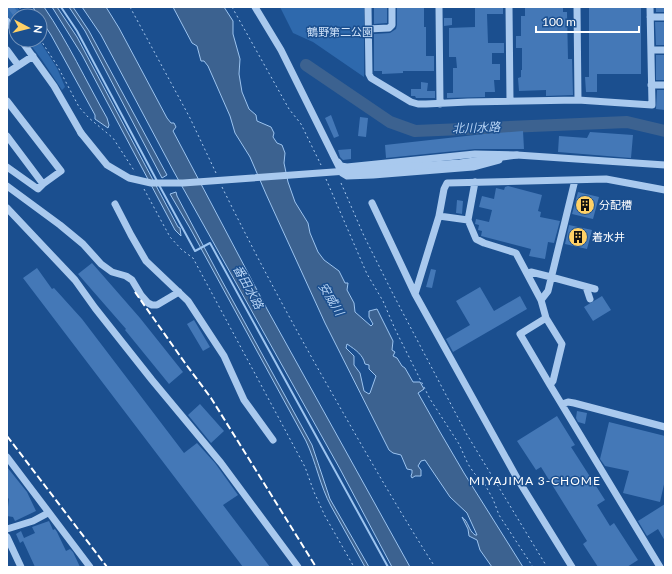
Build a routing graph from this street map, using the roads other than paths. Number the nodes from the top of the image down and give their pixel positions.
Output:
1 (255, 7) edge
2 (368, 7) edge
3 (392, 7) edge
4 (439, 7) edge
5 (509, 7) edge
6 (576, 7) edge
7 (650, 7) edge
8 (650, 17) junction
9 (665, 17) edge
10 (368, 29) junction
11 (28, 48) edge
12 (7, 50) edge
13 (651, 50) junction
14 (665, 50) edge
15 (33, 56) junction
16 (18, 65) junction
17 (7, 73) edge
18 (651, 85) junction
19 (665, 85) edge
20 (578, 100) junction
21 (7, 101) edge
22 (510, 101) junction
23 (440, 104) junction
24 (7, 136) edge
25 (517, 154) junction
26 (337, 161) junction
27 (665, 165) edge
28 (7, 167) edge
29 (576, 180) junction
30 (475, 182) junction
31 (44, 184) junction
32 (7, 186) edge
33 (665, 190) edge
34 (114, 204) dead end
35 (372, 204) dead end
36 (7, 208) edge
37 (439, 216) junction
38 (468, 220) junction
39 (528, 274) junction
40 (551, 277) junction
41 (586, 287) junction
42 (595, 289) dead end
43 (179, 292) junction
44 (415, 294) junction
45 (590, 299) dead end
46 (541, 300) junction
47 (546, 318) junction
48 (550, 385) junction
49 (562, 404) junction
50 (665, 427) edge
51 (273, 440) dead end
52 (7, 458) edge
53 (48, 513) junction
54 (7, 529) edge
55 (7, 537) edge
56 (21, 567) edge
57 (90, 567) edge
58 (298, 567) edge
59 (572, 567) edge
60 (660, 567) edge

1 - 26 street
2 - 10 street
3 - 10 street
4 - 23 street
5 - 22 street
6 - 20 street
7 - 8 street
8 - 9 street
8 - 13 street
10 - 23 street
11 - 15 street
12 - 16 street
13 - 14 street
13 - 18 street
15 - 16 street
15 - 25 street, bridge
16 - 17 street
18 - 19 street
18 - 20 street
20 - 22 street
21 - 31 street
22 - 23 street
24 - 31 street
25 - 26 street
25 - 26 street
25 - 27 street
28 - 31 street
29 - 30 street
29 - 33 street
29 - 40 street
30 - 37 street
30 - 38 street
32 - 43 street
34 - 43 street
35 - 44 street
36 - 58 street
37 - 38 street
37 - 44 street
38 - 39 street
39 - 40 street
39 - 46 street
40 - 41 street
40 - 46 street
41 - 42 street
41 - 45 street
43 - 51 street
44 - 59 street
46 - 47 street
47 - 48 street
47 - 48 street
48 - 49 street
49 - 50 street
49 - 60 street
52 - 53 street
53 - 54 street
53 - 57 street
55 - 56 street

